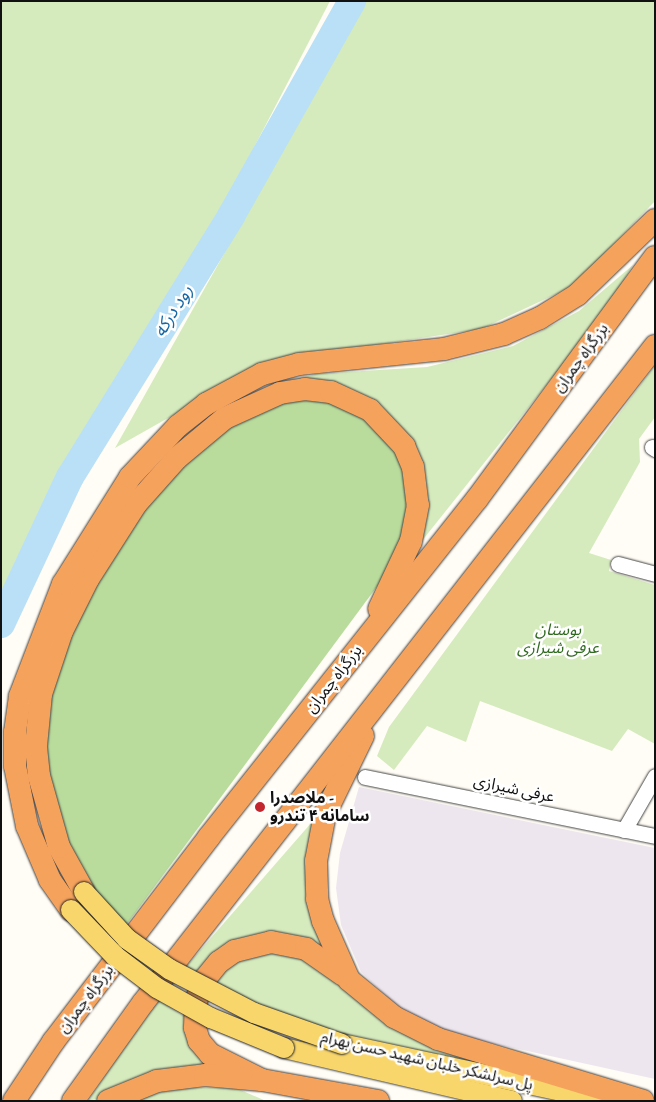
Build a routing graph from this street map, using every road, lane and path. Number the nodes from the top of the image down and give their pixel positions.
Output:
1 (655, 220) edge
2 (655, 257) edge
3 (655, 346) edge
4 (618, 564) dead end
5 (655, 574) edge
6 (366, 639) junction
7 (382, 695) junction
8 (655, 776) edge
9 (365, 777) dead end
10 (624, 830) junction
11 (655, 836) edge
12 (78, 901) junction
13 (349, 980) junction
14 (262, 1080) junction
15 (14, 1101) edge
16 (73, 1101) edge
17 (108, 1101) edge
18 (378, 1101) edge
19 (512, 1101) edge
20 (609, 1101) edge
21 (643, 1101) edge

1 - 12 highway
2 - 6 highway, بزرگراه چمران
3 - 7 highway
4 - 5 street
6 - 12 highway
6 - 15 highway, بزرگراه چمران
7 - 13 highway
7 - 16 highway
8 - 10 street
9 - 10 street, عرفی شیرازی
10 - 11 street, عرفی شیرازی
12 - 19 main road, پل سرلشکر خلبان شهید حسن بهرام, bridge
12 - 20 main road, پل سرلشکر خلبان شهید حسن بهرام, bridge
13 - 14 highway
13 - 21 highway
14 - 17 highway
14 - 18 highway

